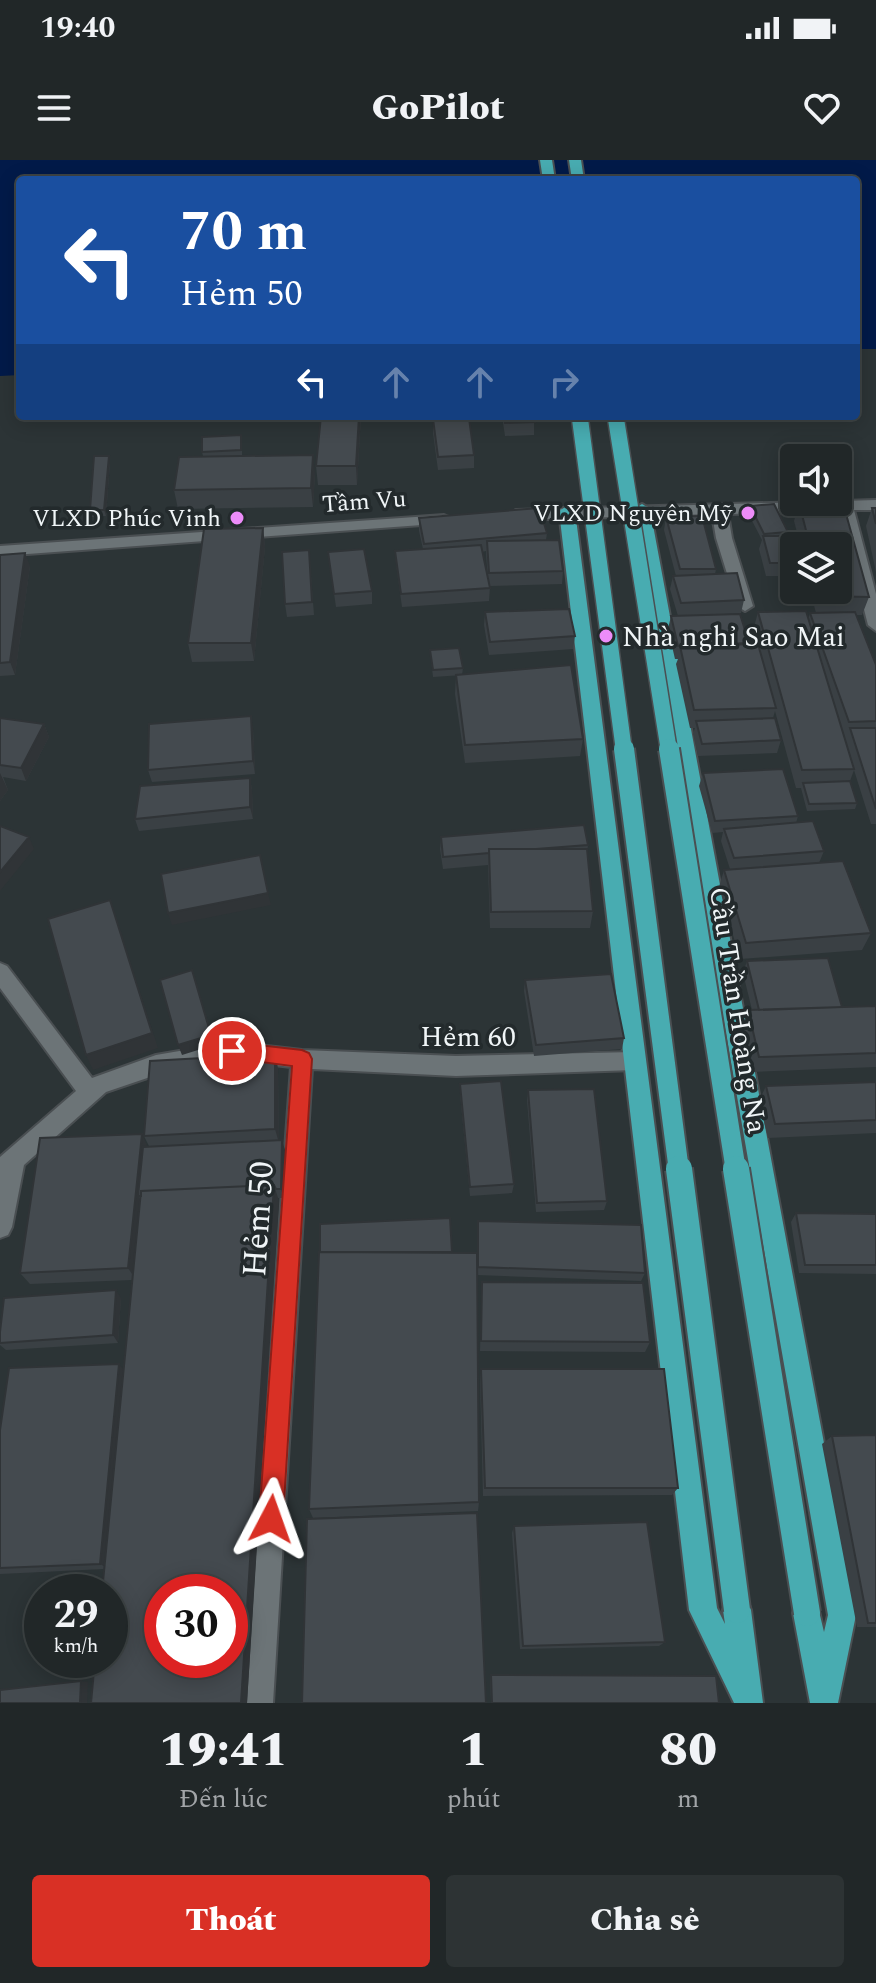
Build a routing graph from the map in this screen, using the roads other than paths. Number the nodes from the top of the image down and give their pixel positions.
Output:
1 (581, 420) edge
2 (617, 420) edge
3 (876, 505) edge
4 (852, 506) edge
5 (780, 507) edge
6 (719, 508) junction
7 (642, 509) junction
8 (567, 511) junction
9 (504, 515) edge
10 (848, 516) edge
11 (457, 519) edge
12 (0, 551) edge
13 (745, 606) edge
14 (876, 625) edge
15 (0, 972) edge
16 (302, 1059) junction
17 (635, 1061) junction
18 (90, 1093) junction
19 (7, 1164) edge
20 (0, 1227) edge
21 (259, 1703) edge
22 (750, 1703) edge
23 (823, 1703) edge

1 - 22 main road, bridge
2 - 23 main road, Cầu Trần Hoàng Na, bridge
3 - 4 street
5 - 6 street
6 - 7 street
6 - 13 street
7 - 8 street
7 - 23 main road
8 - 9 street
8 - 17 main road
10 - 14 street
11 - 12 street, Tầm Vu
15 - 18 street
16 - 17 street, Hẻm 60
16 - 18 street
16 - 21 street, Hẻm 50
17 - 22 main road
18 - 19 street
19 - 20 street

